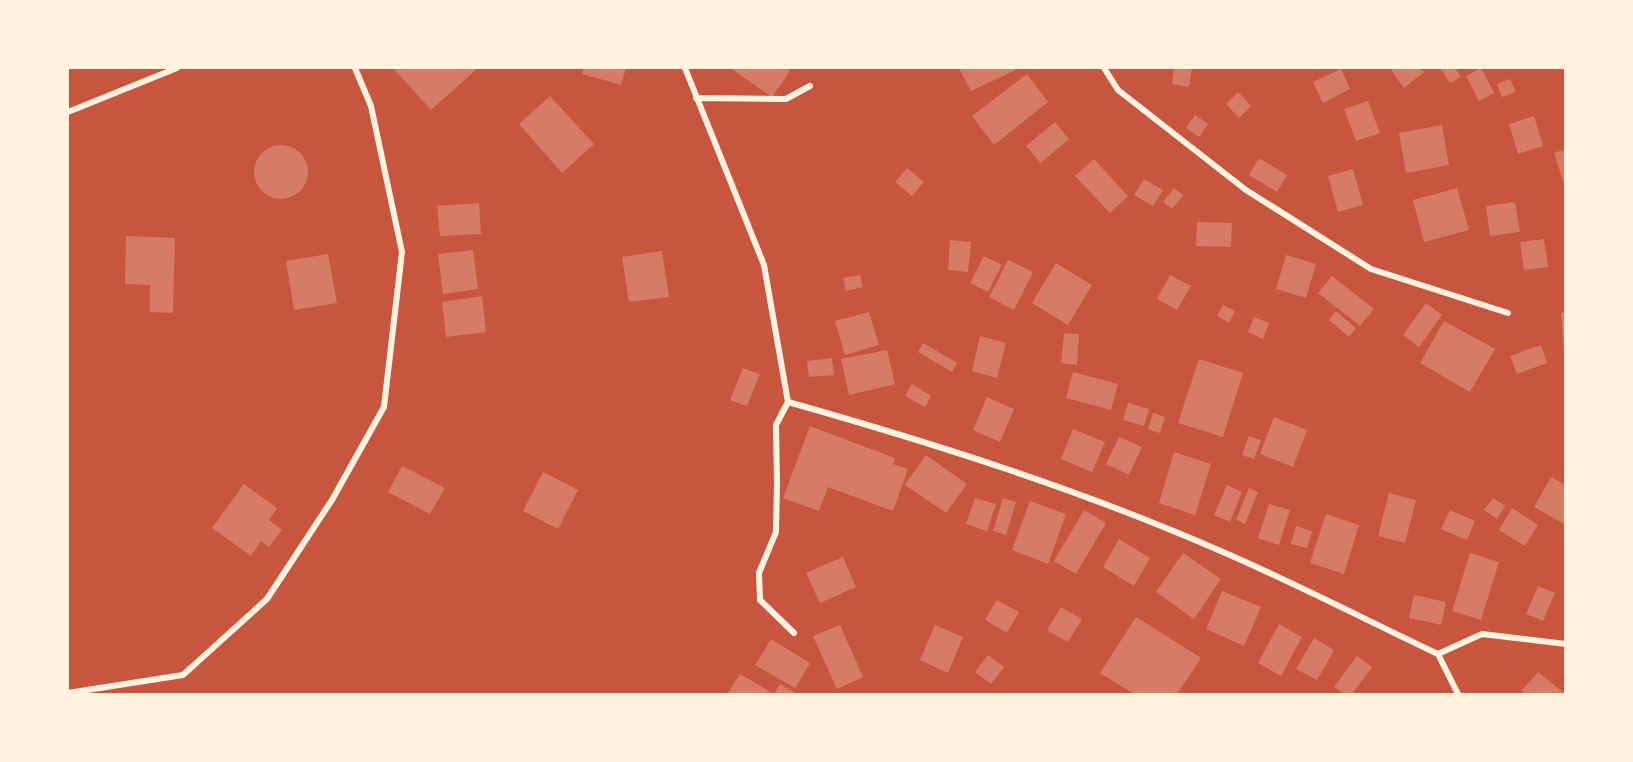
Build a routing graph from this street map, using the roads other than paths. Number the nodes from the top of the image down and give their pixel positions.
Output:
1 (177, 68) edge
2 (355, 68) edge
3 (685, 68) edge
4 (1104, 68) edge
5 (810, 86) dead end
6 (696, 98) junction
7 (68, 112) edge
8 (1508, 313) dead end
9 (788, 402) junction
10 (794, 633) dead end
11 (1566, 644) edge
12 (1438, 654) junction
13 (68, 693) edge
14 (1458, 694) edge

1 - 7 street
2 - 13 street
3 - 6 street
4 - 8 street
5 - 6 street
6 - 9 street
9 - 10 street
9 - 12 street
11 - 12 street
12 - 14 street

